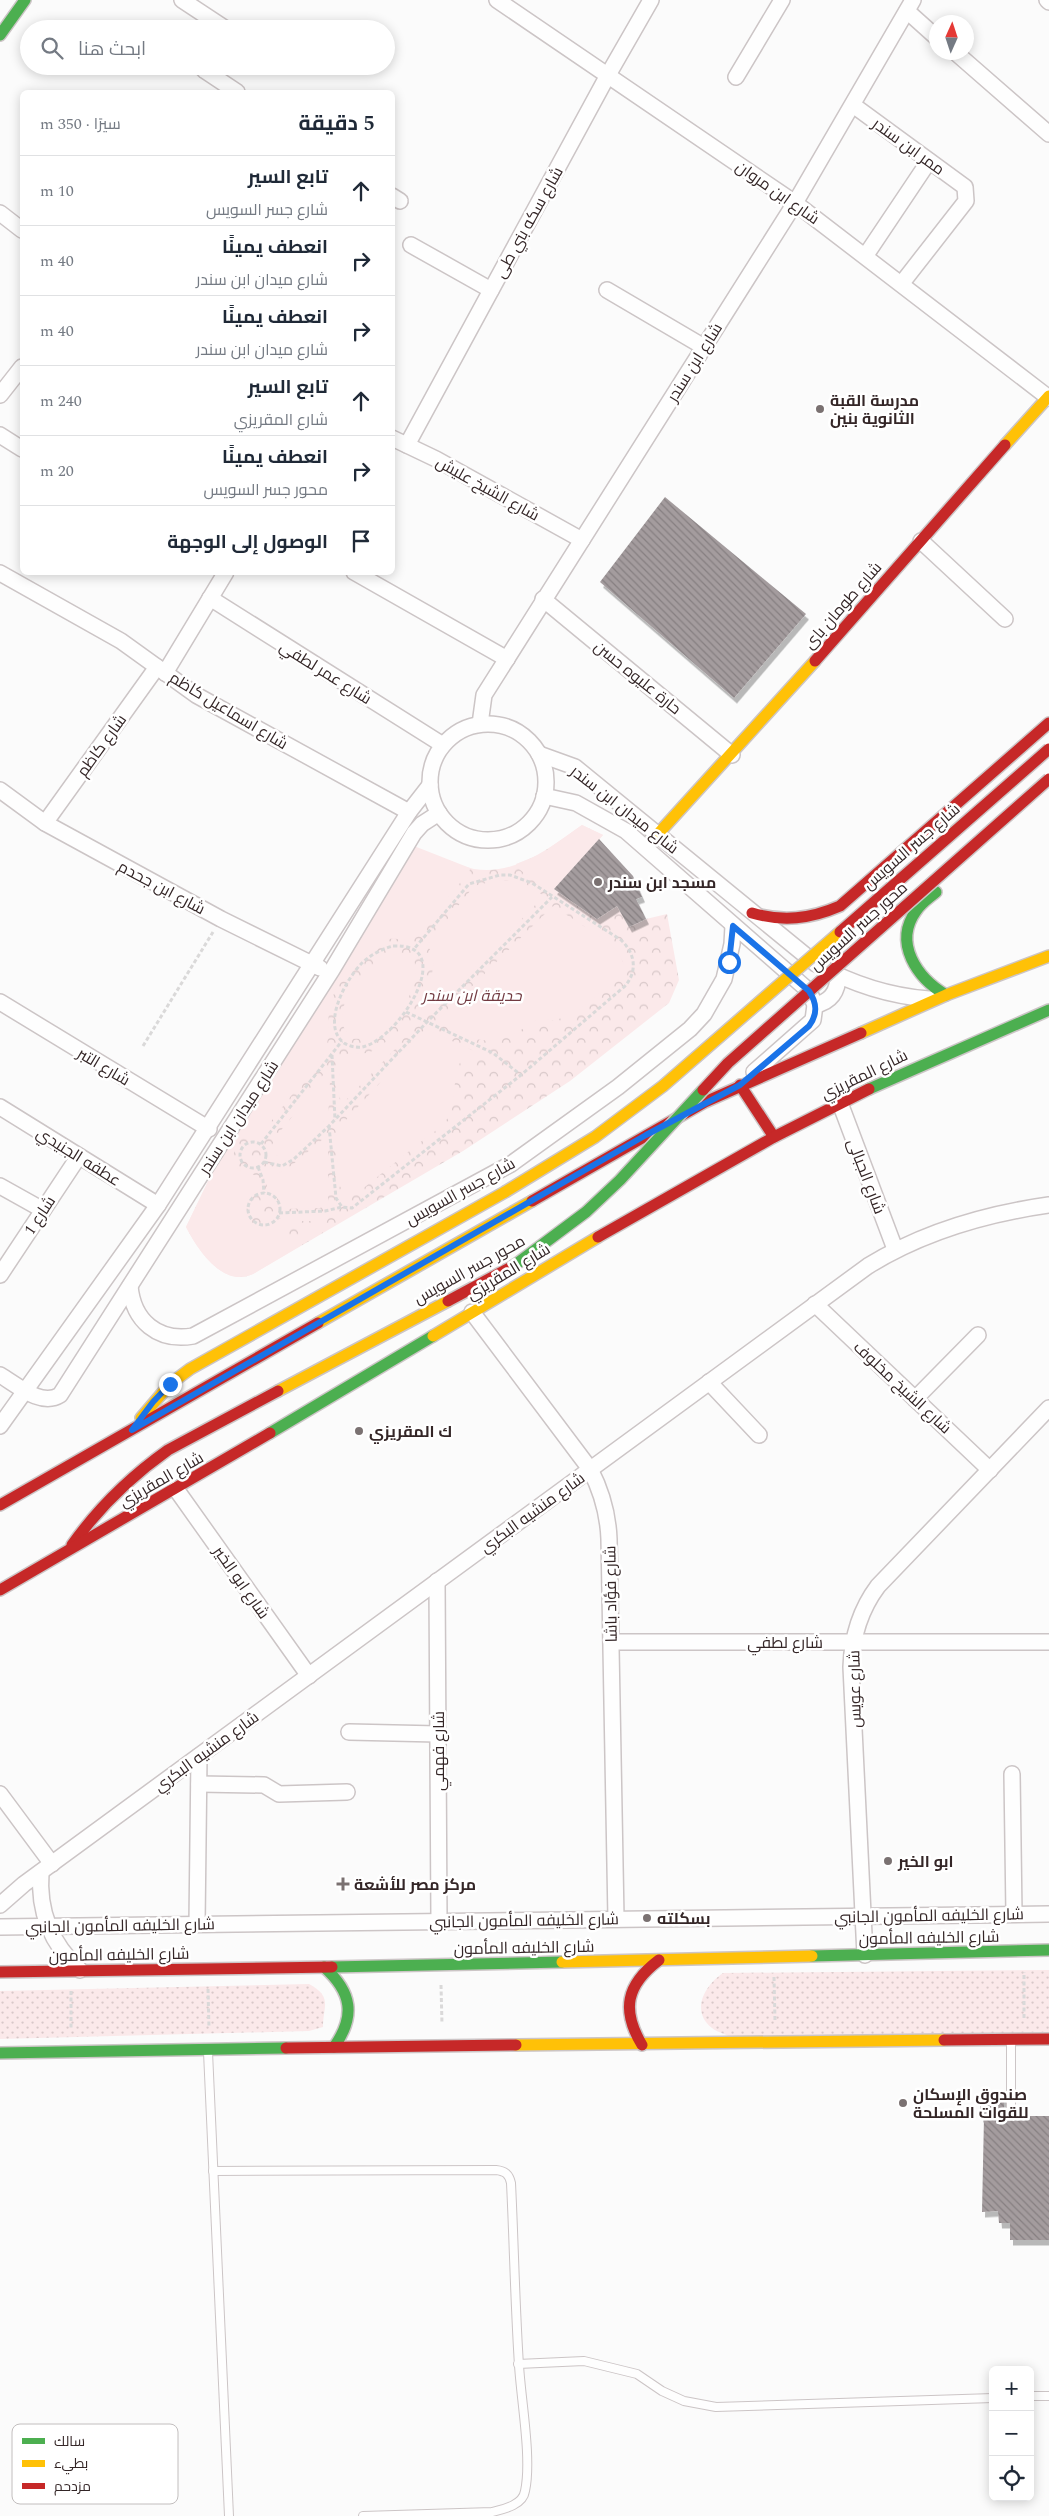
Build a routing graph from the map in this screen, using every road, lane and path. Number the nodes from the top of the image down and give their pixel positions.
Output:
1 (25, 0) edge
2 (182, 0) edge
3 (497, 0) edge
4 (651, 0) edge
5 (782, 0) edge
6 (910, 6) edge
7 (212, 20) edge
8 (929, 29) edge
9 (0, 35) edge
10 (964, 60) edge
11 (212, 75) edge
12 (608, 75) junction
13 (736, 77) dead end
14 (234, 90) edge
15 (853, 105) junction
16 (1049, 134) edge
17 (929, 161) junction
18 (796, 203) junction
19 (0, 213) edge
20 (20, 228) edge
21 (411, 245) dead end
22 (866, 256) junction
23 (902, 283) junction
24 (491, 290) junction
25 (607, 290) dead end
26 (704, 347) junction
27 (20, 369) edge
28 (0, 394) edge
29 (1049, 397) edge
30 (0, 435) edge
31 (395, 439) edge
32 (407, 445) junction
33 (20, 448) edge
34 (582, 540) junction
35 (921, 540) junction
36 (0, 573) edge
37 (224, 575) edge
38 (359, 575) edge
39 (210, 598) junction
40 (543, 599) junction
41 (1005, 619) dead end
42 (507, 659) junction
43 (161, 670) junction
44 (1049, 723) edge
45 (480, 724) junction
46 (443, 745) junction
47 (1049, 749) edge
48 (539, 754) junction
49 (732, 755) junction
50 (1049, 778) edge
51 (430, 785) junction
52 (0, 790) edge
53 (1049, 793) edge
54 (544, 796) junction
55 (409, 812) junction
56 (439, 814) junction
57 (44, 823) junction
58 (658, 834) junction
59 (860, 891) junction
60 (552, 897) junction
61 (752, 913) junction
62 (913, 915) junction
63 (222, 919) junction
64 (733, 926) junction
65 (414, 949) junction
66 (1049, 956) edge
67 (313, 964) junction
68 (330, 974) junction
69 (838, 976) junction
70 (942, 997) junction
71 (0, 1002) edge
72 (816, 1004) junction
73 (1049, 1010) edge
74 (406, 1012) junction
75 (427, 1022) junction
76 (342, 1041) junction
77 (143, 1046) dead end
78 (332, 1055) junction
79 (521, 1075) junction
80 (740, 1085) junction
81 (840, 1103) junction
82 (0, 1107) edge
83 (335, 1120) junction
84 (330, 1126) junction
85 (209, 1129) junction
86 (774, 1137) junction
87 (260, 1144) junction
88 (79, 1156) junction
89 (264, 1162) junction
90 (258, 1167) junction
91 (0, 1186) edge
92 (264, 1193) junction
93 (1049, 1205) edge
94 (158, 1206) junction
95 (342, 1207) junction
96 (43, 1210) junction
97 (279, 1213) junction
98 (895, 1249) junction
99 (0, 1274) edge
100 (130, 1286) junction
101 (815, 1304) junction
102 (472, 1312) junction
103 (978, 1335) dead end
104 (0, 1375) edge
105 (709, 1382) junction
106 (27, 1390) junction
107 (915, 1398) junction
108 (1049, 1408) edge
109 (0, 1426) edge
110 (132, 1430) junction
111 (759, 1435) dead end
112 (590, 1469) junction
113 (990, 1470) junction
114 (176, 1489) junction
115 (0, 1505) edge
116 (68, 1551) junction
117 (437, 1581) junction
118 (0, 1590) edge
119 (611, 1642) junction
120 (853, 1642) junction
121 (1049, 1642) edge
122 (309, 1676) junction
123 (349, 1732) dead end
124 (438, 1734) junction
125 (199, 1756) junction
126 (1012, 1774) dead end
127 (199, 1784) junction
128 (348, 1792) dead end
129 (0, 1794) edge
130 (46, 1868) junction
131 (0, 1905) edge
132 (1014, 1914) junction
133 (1049, 1914) edge
134 (863, 1916) junction
135 (616, 1919) junction
136 (439, 1921) junction
137 (198, 1924) junction
138 (48, 1926) junction
139 (0, 1927) edge
140 (1049, 1950) edge
141 (1024, 1951) junction
142 (865, 1955) junction
143 (774, 1957) junction
144 (659, 1960) junction
145 (441, 1965) junction
146 (324, 1967) junction
147 (208, 1969) junction
148 (75, 1970) junction
149 (0, 1972) edge
150 (1010, 2040) junction
151 (1024, 2040) junction
152 (1049, 2040) edge
153 (775, 2044) junction
154 (642, 2045) junction
155 (442, 2046) junction
156 (334, 2047) junction
157 (208, 2049) junction
158 (71, 2052) junction
159 (0, 2053) edge
160 (1011, 2116) dead end
161 (213, 2171) junction
162 (518, 2364) junction
163 (1034, 2396) edge
164 (1049, 2396) edge
165 (989, 2398) edge
166 (228, 2516) edge
167 (363, 2516) edge

1 - 9 main road
2 - 7 street
3 - 12 street, شارع ابن مروان
4 - 12 street, شارع سكه بني طى
5 - 13 street
6 - 8 street
6 - 15 street, شارع ابن سندر
10 - 16 street
11 - 14 street
12 - 18 street, شارع ابن مروان
12 - 24 street, شارع سكه بني طى
15 - 17 street, ممر ابن سندر
15 - 18 street, شارع ابن سندر
17 - 22 street
17 - 23 street, ممر ابن سندر
18 - 22 street, شارع ابن مروان
18 - 26 street, شارع ابن سندر
19 - 20 street
21 - 24 street
22 - 23 street, شارع ابن مروان
23 - 29 street, شارع ابن مروان
24 - 32 street, شارع سكه بني طى
25 - 26 street
26 - 34 street, شارع ابن سندر
27 - 28 street
29 - 35 main road, شارع طومان باى
30 - 33 street
31 - 32 street, شارع الشيخ عليش
32 - 34 street, شارع الشيخ عليش
34 - 40 street, شارع ابن سندر
35 - 41 street
35 - 49 main road, شارع طومان باى
36 - 43 street, شارع اسماعيل كاظم
37 - 39 street, شارع كاظم
38 - 42 street
39 - 43 street, شارع كاظم
39 - 46 street, شارع عمر لطفي
40 - 42 street, شارع ابن سندر
40 - 49 street, حارة عليوه حسن
42 - 45 street, شارع ابن سندر
43 - 55 street, شارع اسماعيل كاظم
43 - 57 street, شارع كاظم
44 - 59 main road, شارع جسر السويس
45 - 46 street
45 - 48 street
46 - 51 street
47 - 110 main road, محور جسر السويس, bridge
48 - 54 street
48 - 58 street, شارع ميدان ابن سندر
49 - 58 main road, شارع طومان باى
50 - 116 main road, محور جسر السويس, bridge
51 - 55 street, شارع ميدان ابن سندر
51 - 56 street
52 - 57 street, شارع ابن جحدم
53 - 62 main road
54 - 56 street
54 - 64 street, شارع ميدان ابن سندر
55 - 67 street, شارع ميدان ابن سندر
56 - 68 street, شارع ميدان ابن سندر
57 - 63 street, شارع ابن جحدم
58 - 61 street, شارع ميدان ابن سندر
59 - 61 main road, شارع جسر السويس
59 - 62 main road
60 - 65 path
60 - 75 path
60 - 79 path
61 - 69 street, شارع ميدان ابن سندر
62 - 70 main road
63 - 67 street, شارع ابن جحدم
63 - 77 path
64 - 72 street, شارع ميدان ابن سندر
64 - 100 street, شارع جسر السويس
65 - 74 path
65 - 76 path
66 - 70 main road
67 - 68 street, شارع ابن جحدم
67 - 85 street, شارع ميدان ابن سندر
68 - 100 street, شارع ميدان ابن سندر
69 - 70 street, شارع ميدان ابن سندر
69 - 72 street
70 - 80 main road
71 - 85 street, شارع التبر
72 - 80 street
73 - 81 main road, شارع المقريزي
74 - 75 path
74 - 76 path
75 - 79 path
75 - 83 path
76 - 78 path
78 - 83 path
78 - 87 path
79 - 95 path
80 - 86 main road
80 - 110 main road
81 - 86 main road, شارع المقريزي
81 - 98 street, شارع الجبالى
82 - 88 street, عطفه الجنيدي
83 - 84 path
84 - 89 path
84 - 95 path
85 - 94 street, شارع ميدان ابن سندر
86 - 102 main road, شارع المقريزي
87 - 89 path
87 - 90 path
88 - 94 street, عطفه الجنيدي
88 - 96 street, شارع 1
89 - 90 path
90 - 92 path
91 - 96 street
92 - 97 path
92 - 97 path
93 - 98 street, شارع منشيه البكري
94 - 106 street, شارع ميدان ابن سندر
95 - 97 path
96 - 99 street, شارع 1
98 - 101 street, شارع منشيه البكري
100 - 106 street, شارع ميدان ابن سندر
101 - 105 street, شارع منشيه البكري
101 - 107 street, شارع الشيخ مخلوف
102 - 112 street, شارع فؤاد باشا
102 - 114 main road, شارع المقريزي
103 - 107 street
104 - 106 street
105 - 111 street
105 - 112 street, شارع منشيه البكري
106 - 109 street, شارع ميدان ابن سندر
107 - 113 street, شارع الشيخ مخلوف
108 - 113 street, شارع عويس
110 - 115 main road
112 - 117 street, شارع منشيه البكري
112 - 119 street, شارع فؤاد باشا
113 - 120 street, شارع عويس
114 - 116 main road, شارع المقريزي
114 - 122 street, شارع ابو الخير
116 - 118 main road, شارع المقريزي
117 - 122 street, شارع منشيه البكري
117 - 124 street, شارع فهمي
119 - 120 street, شارع لطفي
119 - 135 street, شارع فؤاد باشا
120 - 121 street, شارع لطفي
120 - 134 street, شارع عويس
122 - 125 street, شارع منشيه البكري
123 - 124 street
124 - 136 street, شارع فهمي
125 - 127 street
125 - 130 street, شارع منشيه البكري
126 - 132 street
127 - 128 street
127 - 137 street
129 - 130 street
130 - 131 street, شارع منشيه البكري
130 - 138 street
132 - 133 street, شارع الخليفه المأمون الجانبي
132 - 134 street, شارع الخليفه المأمون الجانبي
134 - 135 street, شارع الخليفه المأمون الجانبي
134 - 142 street, شارع عويس
135 - 136 street, شارع الخليفه المأمون الجانبي
136 - 137 street, شارع الخليفه المأمون الجانبي
137 - 138 street, شارع الخليفه المأمون الجانبي
138 - 139 street, شارع الخليفه المأمون الجانبي
138 - 148 street
140 - 141 main road, شارع الخليفه المأمون
141 - 142 main road, شارع الخليفه المأمون
141 - 151 path
142 - 143 main road, شارع الخليفه المأمون
143 - 144 main road, شارع الخليفه المأمون
143 - 153 path
144 - 145 main road, شارع الخليفه المأمون
144 - 154 main road
145 - 146 main road, شارع الخليفه المأمون
145 - 155 path
146 - 147 main road, شارع الخليفه المأمون
146 - 156 main road
147 - 148 main road, شارع الخليفه المأمون
147 - 157 path
148 - 149 main road, شارع الخليفه المأمون
148 - 158 path
150 - 151 main road
150 - 153 main road
150 - 160 lane
151 - 152 main road
153 - 154 main road
154 - 155 main road
155 - 156 main road
156 - 157 main road
157 - 158 main road
157 - 161 lane
158 - 159 main road
161 - 162 lane
161 - 166 lane
162 - 165 lane
162 - 167 lane
163 - 164 lane

